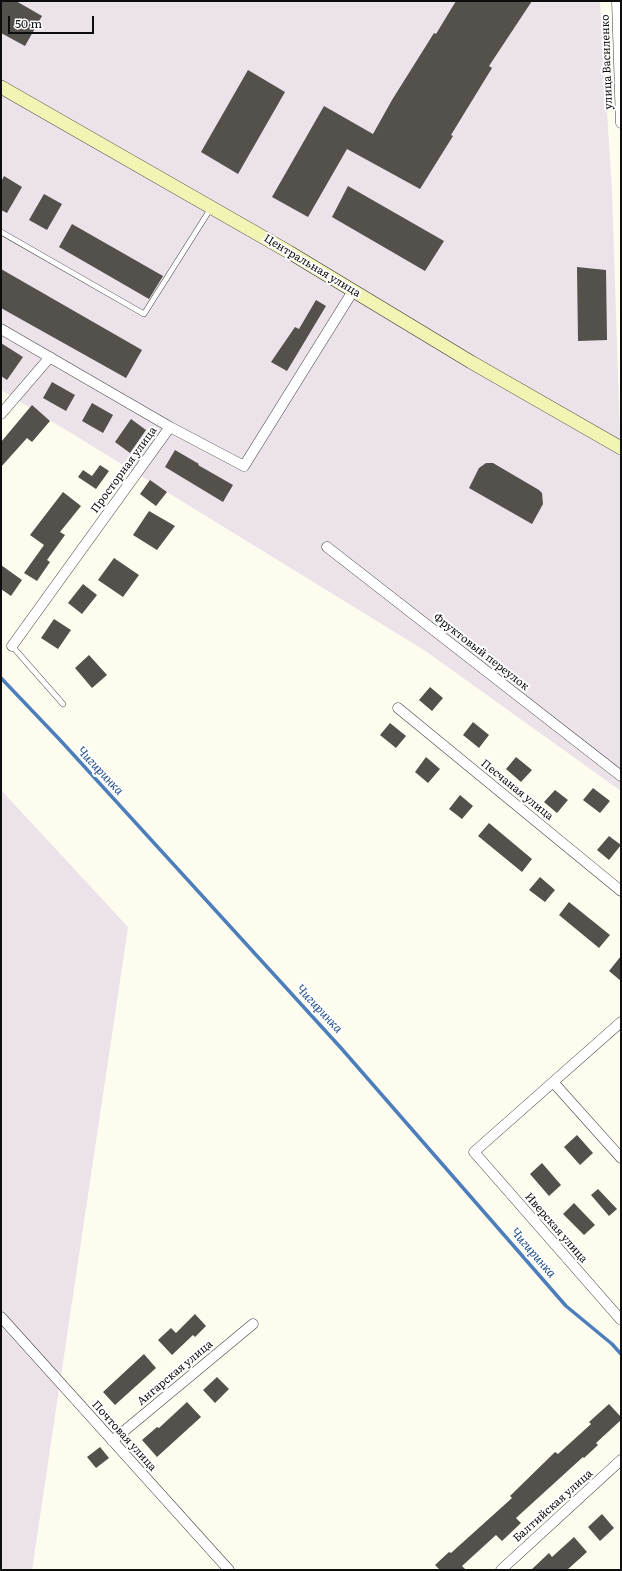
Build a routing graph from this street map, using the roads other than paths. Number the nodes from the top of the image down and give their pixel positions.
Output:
1 (617, 1) edge
2 (1, 87) edge
3 (621, 123) edge
4 (211, 207) junction
5 (1, 232) edge
6 (353, 291) junction
7 (1, 329) edge
8 (50, 357) junction
9 (1, 414) edge
10 (170, 427) junction
11 (621, 448) edge
12 (327, 547) dead end
13 (12, 646) joint
14 (63, 704) dead end
15 (398, 708) dead end
16 (621, 776) edge
17 (621, 891) edge
18 (621, 1022) edge
19 (553, 1082) junction
20 (621, 1158) edge
21 (1, 1317) edge
22 (621, 1320) edge
23 (253, 1324) dead end
24 (112, 1441) junction
25 (621, 1460) edge
26 (229, 1570) edge
27 (501, 1570) edge

1 - 3 street, улица Василенко
2 - 4 street, Центральная улица
4 - 5 lane
4 - 6 street, Центральная улица
6 - 10 street, Просторная улица
6 - 11 street, Центральная улица
7 - 8 street
8 - 9 street
8 - 10 street
10 - 13 street, Просторная улица
12 - 16 street, Фруктовый переулок
13 - 14 lane
15 - 17 street, Песчаная улица
18 - 19 street
19 - 20 street
19 - 22 street, Иверская улица
21 - 24 street, Почтовая улица
23 - 24 street, Ангарская улица
24 - 26 street, Почтовая улица
25 - 27 street, Балтийская улица

